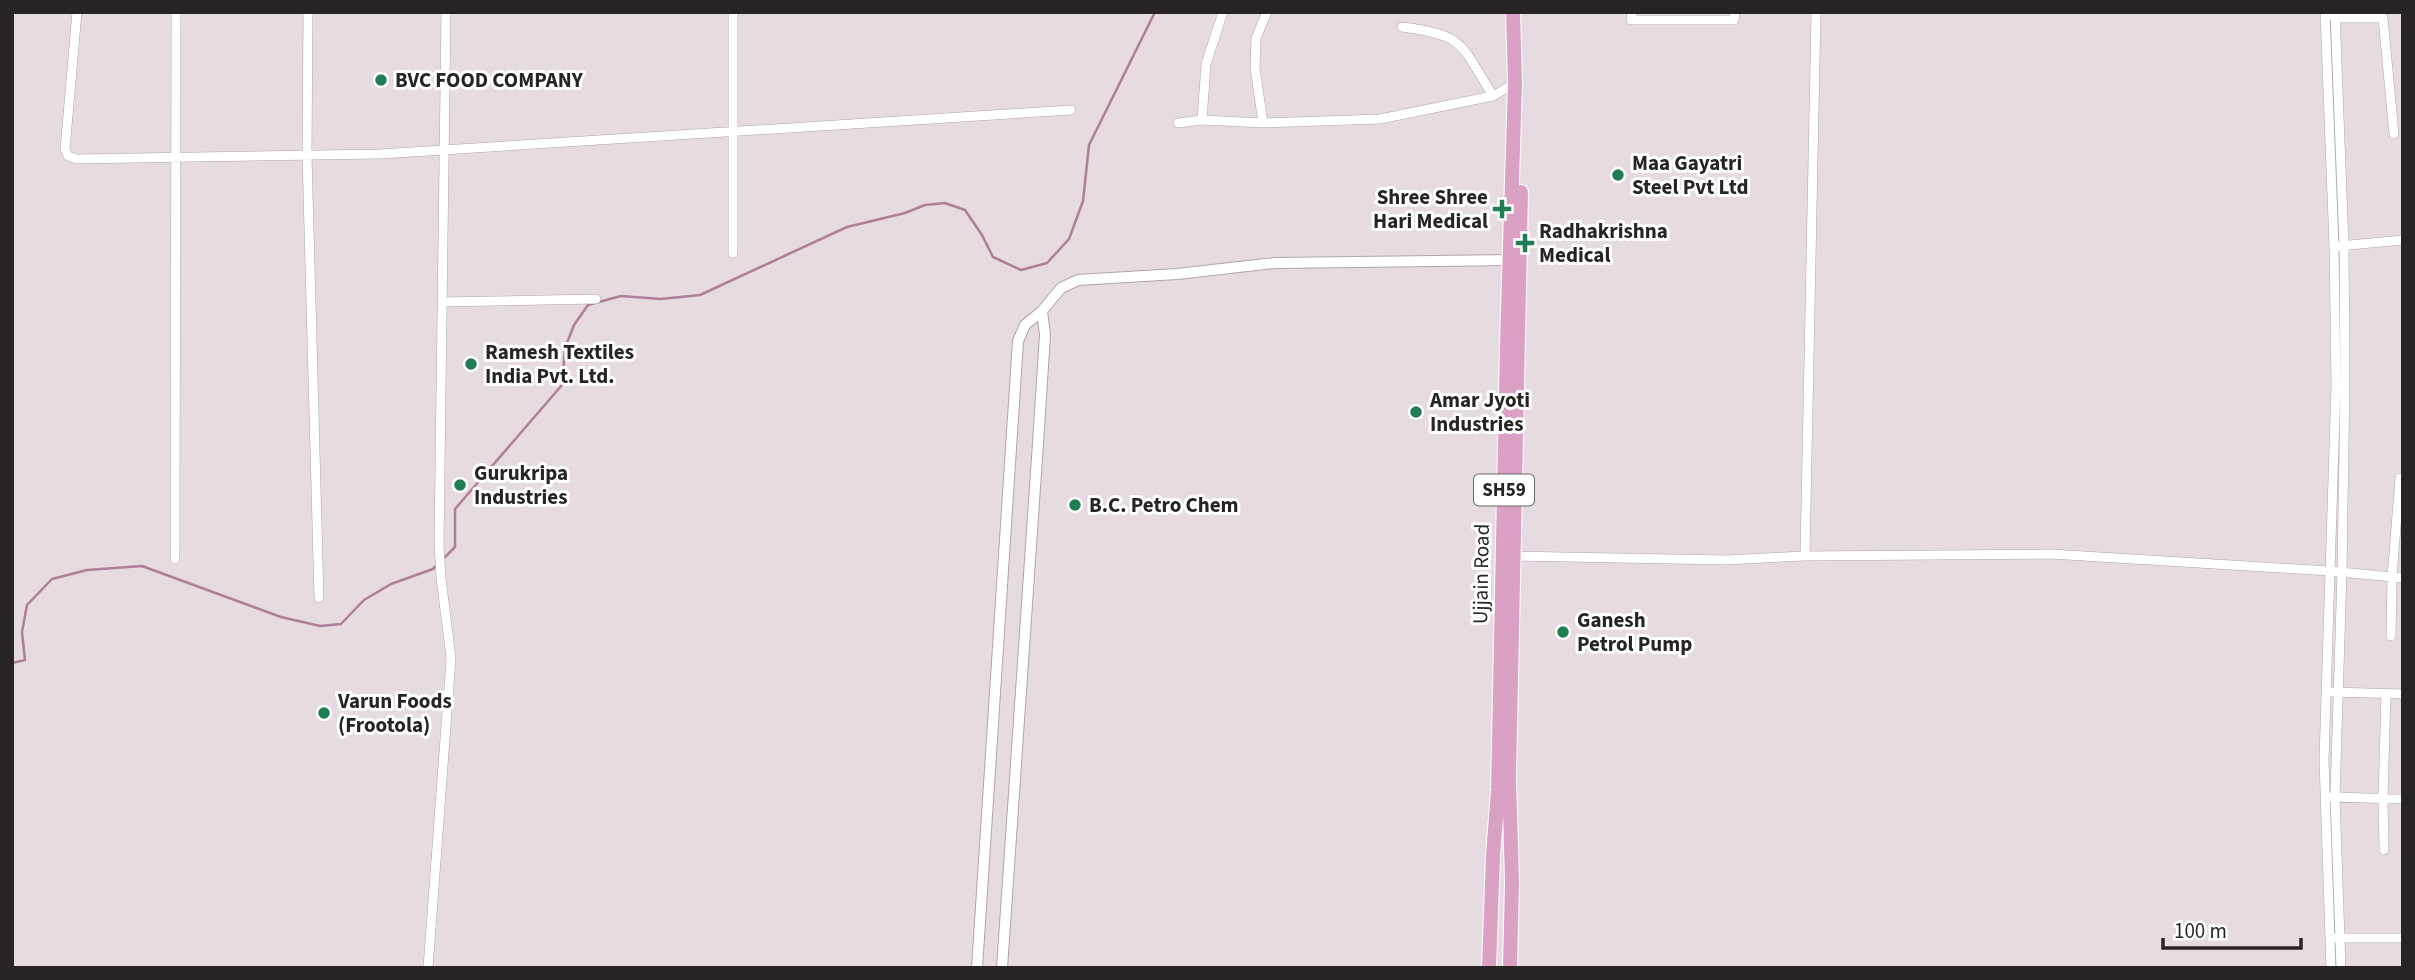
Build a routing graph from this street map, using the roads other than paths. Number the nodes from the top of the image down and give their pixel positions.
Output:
1 (77, 12) edge
2 (176, 12) edge
3 (308, 12) edge
4 (446, 12) edge
5 (733, 12) edge
6 (1223, 12) edge
7 (1267, 12) edge
8 (1513, 12) edge
9 (1523, 12) edge
10 (1632, 12) edge
11 (1735, 12) edge
12 (1816, 12) edge
13 (2331, 14) edge
14 (2374, 15) edge
15 (1402, 27) dead end
16 (1515, 83) junction
17 (1493, 96) junction
18 (1071, 110) dead end
19 (1202, 120) junction
20 (1178, 123) dead end
21 (1263, 123) junction
22 (733, 130) junction
23 (2394, 134) dead end
24 (444, 150) junction
25 (307, 155) junction
26 (174, 158) junction
27 (2403, 240) edge
28 (2339, 246) junction
29 (733, 253) dead end
30 (1515, 260) junction
31 (596, 299) dead end
32 (442, 302) junction
33 (1042, 311) junction
34 (2400, 478) dead end
35 (1508, 556) junction
36 (1805, 556) junction
37 (175, 559) dead end
38 (2330, 571) junction
39 (2342, 572) junction
40 (2392, 577) junction
41 (2403, 578) edge
42 (319, 598) dead end
43 (2391, 636) dead end
44 (2331, 692) junction
45 (2386, 694) junction
46 (2403, 694) edge
47 (2330, 797) junction
48 (2383, 798) junction
49 (2403, 799) edge
50 (2384, 850) dead end
51 (2336, 938) junction
52 (2403, 938) edge
53 (428, 968) edge
54 (977, 968) edge
55 (1002, 968) edge
56 (1489, 968) edge
57 (1510, 968) edge
58 (2331, 968) edge
59 (2341, 968) edge

1 - 26 street
2 - 26 street
3 - 25 street
4 - 24 street
5 - 22 street
6 - 19 street
7 - 21 street
8 - 16 main road, Ujjain Road / SH59
9 - 30 main road, Ujjain Road / SH59
10 - 11 street
12 - 36 street
13 - 14 street
13 - 28 street
14 - 23 street
15 - 17 street
16 - 17 street
16 - 30 main road, Ujjain Road / SH59
17 - 21 street
18 - 22 street
19 - 20 street
19 - 21 street
22 - 24 street
22 - 29 street
24 - 25 street
24 - 32 street
25 - 26 street
25 - 42 street
26 - 37 street
27 - 28 street
28 - 38 street
28 - 39 street
30 - 33 street
30 - 35 main road, Ujjain Road / SH59
31 - 32 street
32 - 53 street
33 - 54 street
33 - 55 street
34 - 40 street
35 - 36 street
35 - 56 main road, Ujjain Road / SH59
35 - 57 main road, Ujjain Road / SH59
36 - 38 street
38 - 39 street
38 - 44 street
39 - 40 street
39 - 44 street
40 - 41 street
40 - 43 street
44 - 45 street
44 - 47 street
45 - 46 street
45 - 48 street
47 - 48 street
47 - 51 street
48 - 49 street
48 - 50 street
51 - 52 street
51 - 58 street
51 - 59 street

